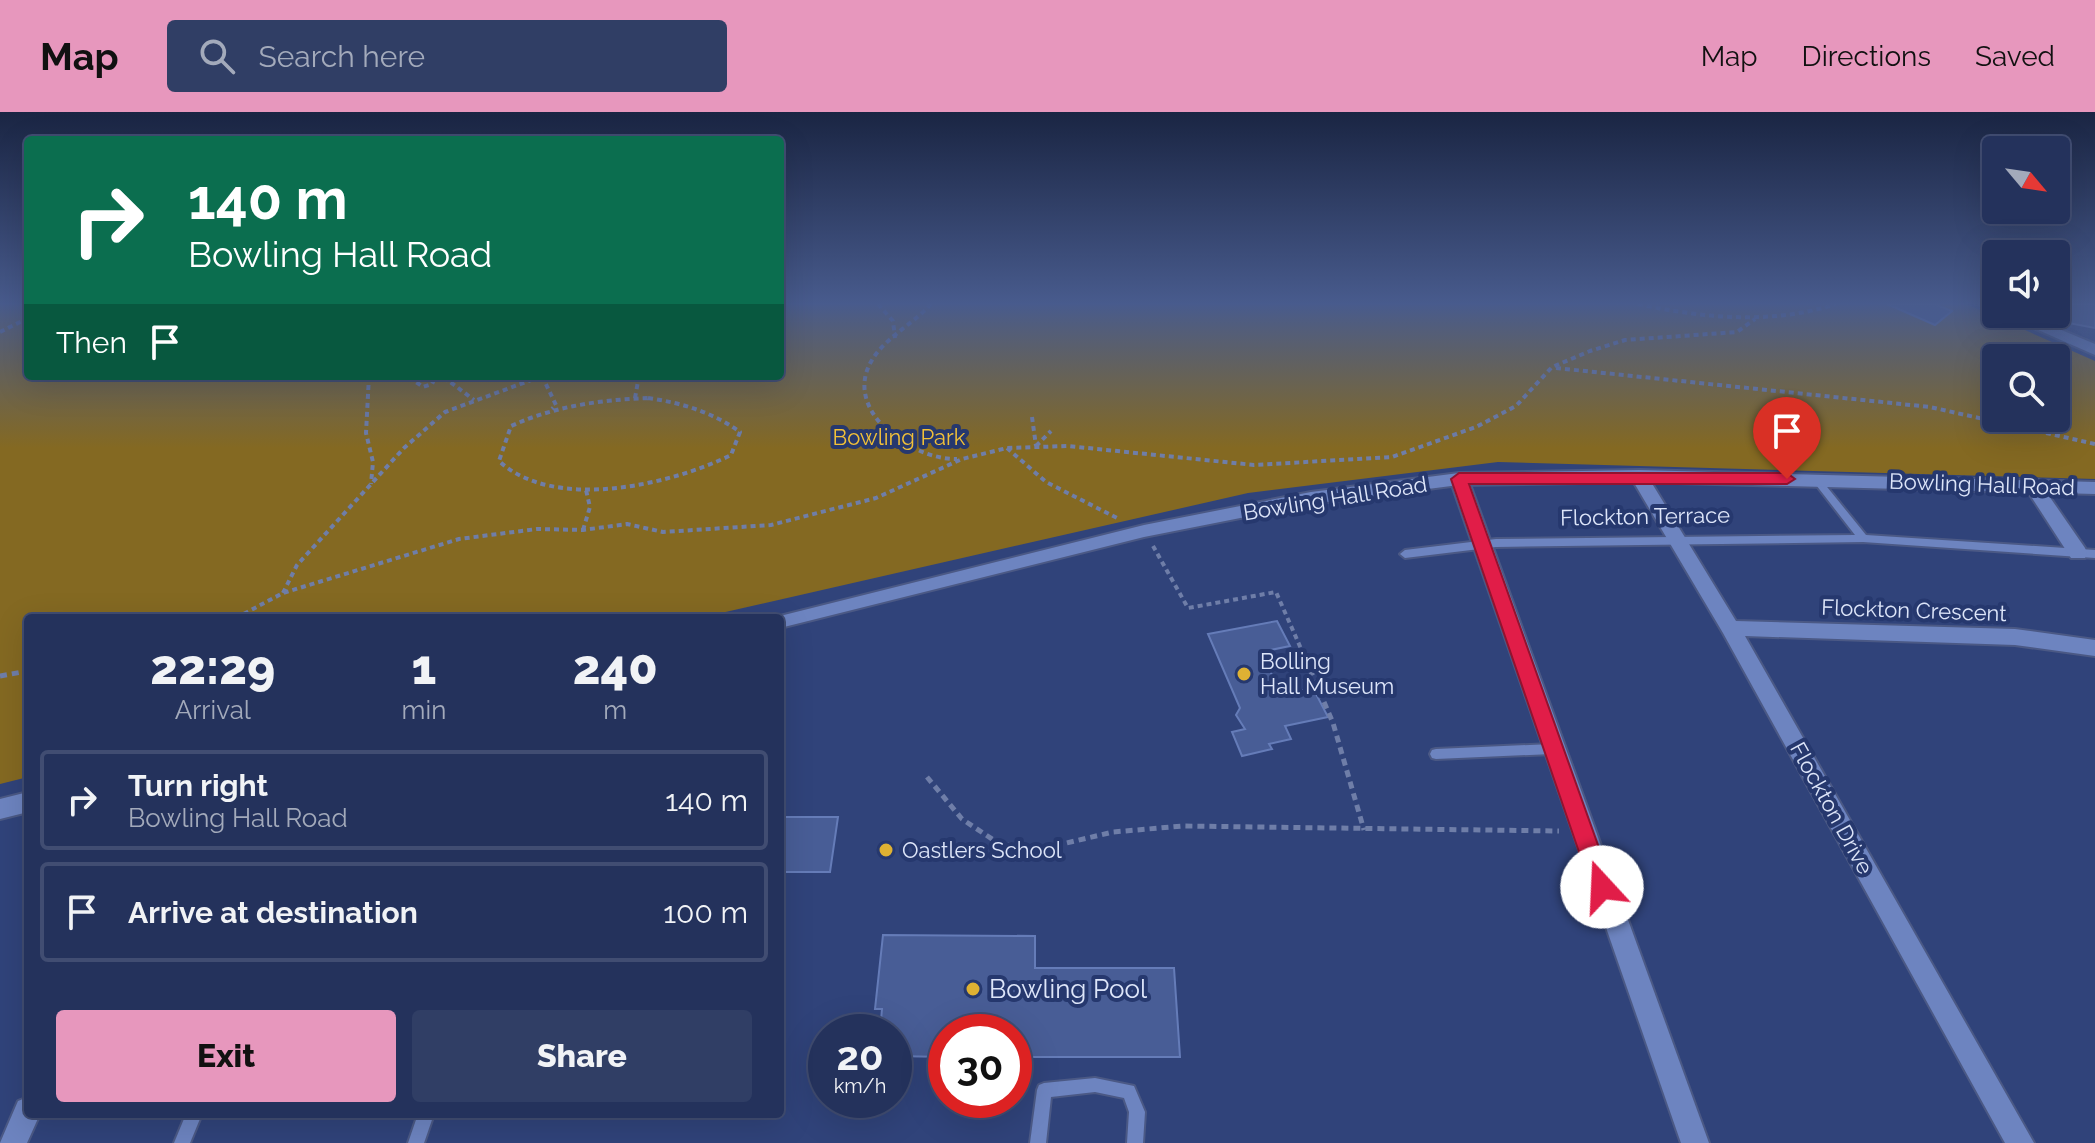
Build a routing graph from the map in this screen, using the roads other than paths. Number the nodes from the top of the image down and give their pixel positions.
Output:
1 (1639, 476) junction
2 (1459, 479) junction
3 (1816, 479) junction
4 (2032, 484) junction
5 (2095, 488) edge
6 (1863, 538) junction
7 (1678, 539) junction
8 (1480, 544) junction
9 (2087, 553) edge
10 (1405, 554) dead end
11 (784, 620) edge
12 (1730, 628) junction
13 (2095, 648) edge
14 (1552, 749) junction
15 (1436, 754) dead end
16 (24, 803) edge
17 (0, 809) edge
18 (25, 1118) edge
19 (192, 1118) edge
20 (425, 1118) edge
21 (13, 1143) edge
22 (182, 1143) edge
23 (416, 1143) edge
24 (1038, 1143) edge
25 (1135, 1143) edge
26 (1695, 1143) edge
27 (2020, 1143) edge

1 - 2 street, Bowling Hall Road
1 - 3 street, Bowling Hall Road
1 - 7 street, Flockton Drive
2 - 8 street
2 - 11 street, Bowling Hall Road
3 - 4 street, Bowling Hall Road
3 - 6 lane
4 - 5 street, Bowling Hall Road
4 - 9 street, Flockton Terrace
6 - 7 lane, Flockton Terrace
6 - 9 lane, Flockton Terrace
7 - 8 lane, Flockton Terrace
7 - 12 street, Flockton Drive
8 - 10 lane, Flockton Terrace
8 - 14 street
12 - 13 street, Flockton Crescent
12 - 27 street, Flockton Drive
14 - 15 lane
14 - 26 street
16 - 17 street
18 - 21 street
19 - 22 lane
20 - 23 lane
24 - 25 lane

